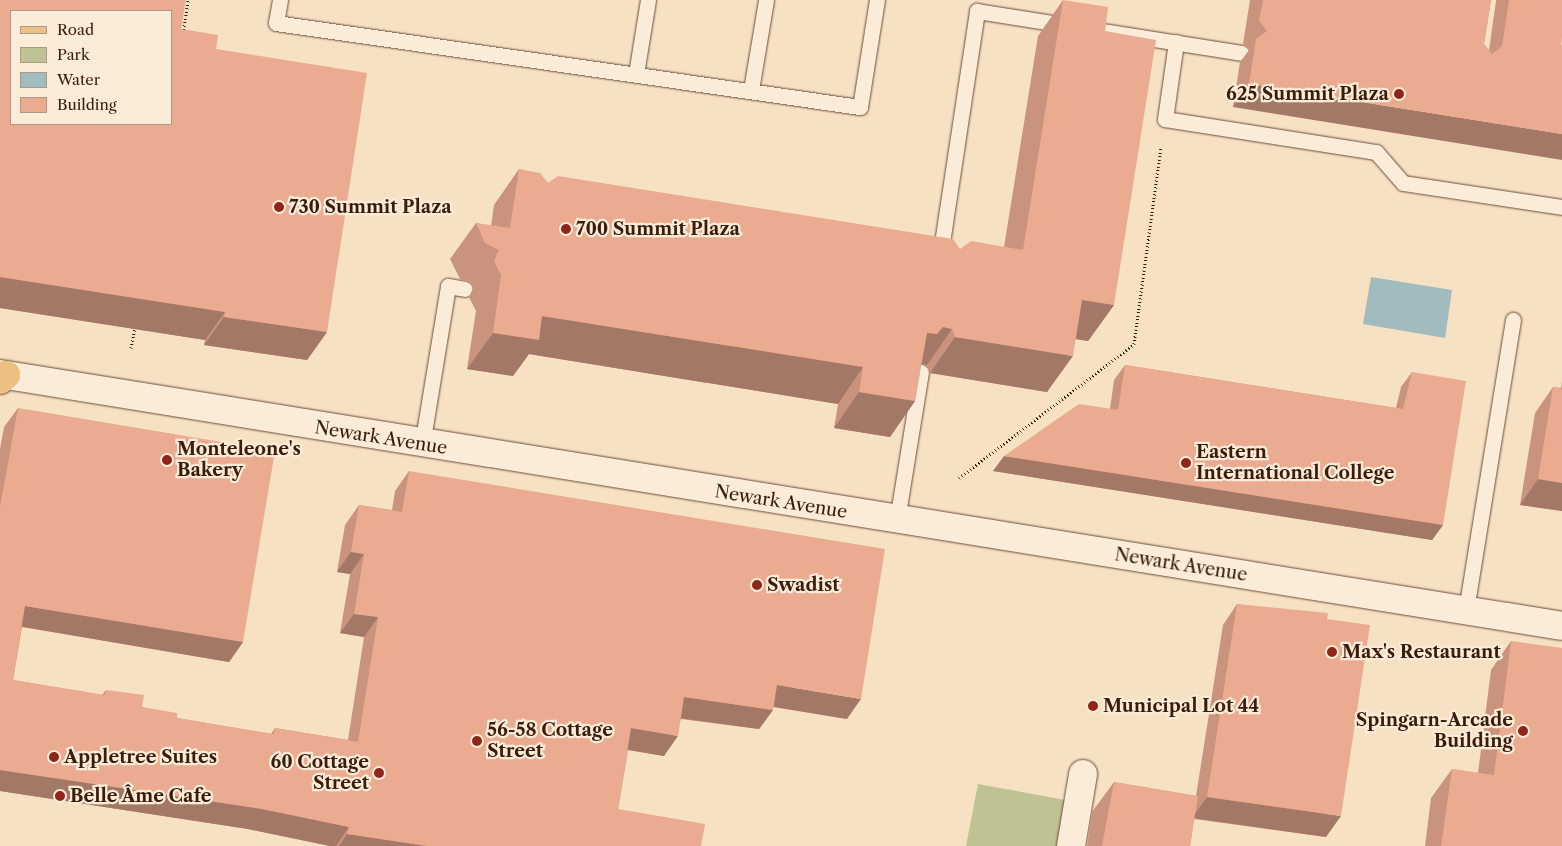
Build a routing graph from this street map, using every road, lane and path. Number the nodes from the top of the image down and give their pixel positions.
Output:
1 (188, 0) edge
2 (280, 0) edge
3 (648, 0) edge
4 (766, 0) edge
5 (876, 0) edge
6 (1176, 42) junction
7 (181, 43) edge
8 (1242, 52) dead end
9 (636, 74) junction
10 (751, 90) junction
11 (1165, 120) junction
12 (1562, 207) edge
13 (920, 252) edge
14 (465, 289) dead end
15 (136, 320) edge
16 (1513, 320) dead end
17 (131, 348) dead end
18 (921, 372) edge
19 (2, 376) edge
20 (422, 445) junction
21 (959, 478) dead end
22 (897, 520) junction
23 (1466, 610) junction
24 (1562, 626) edge
25 (1083, 774) dead end
26 (1071, 846) edge

1 - 7 path
2 - 9 lane
3 - 9 lane
4 - 10 lane
5 - 10 lane
6 - 8 lane
6 - 11 lane
6 - 13 lane
9 - 10 lane
11 - 12 lane
11 - 21 path
14 - 20 lane
15 - 17 path
16 - 23 lane
18 - 22 lane
19 - 20 main road, Newark Avenue
20 - 22 main road, Newark Avenue
22 - 23 main road, Newark Avenue
23 - 24 main road, Newark Avenue
25 - 26 main road

